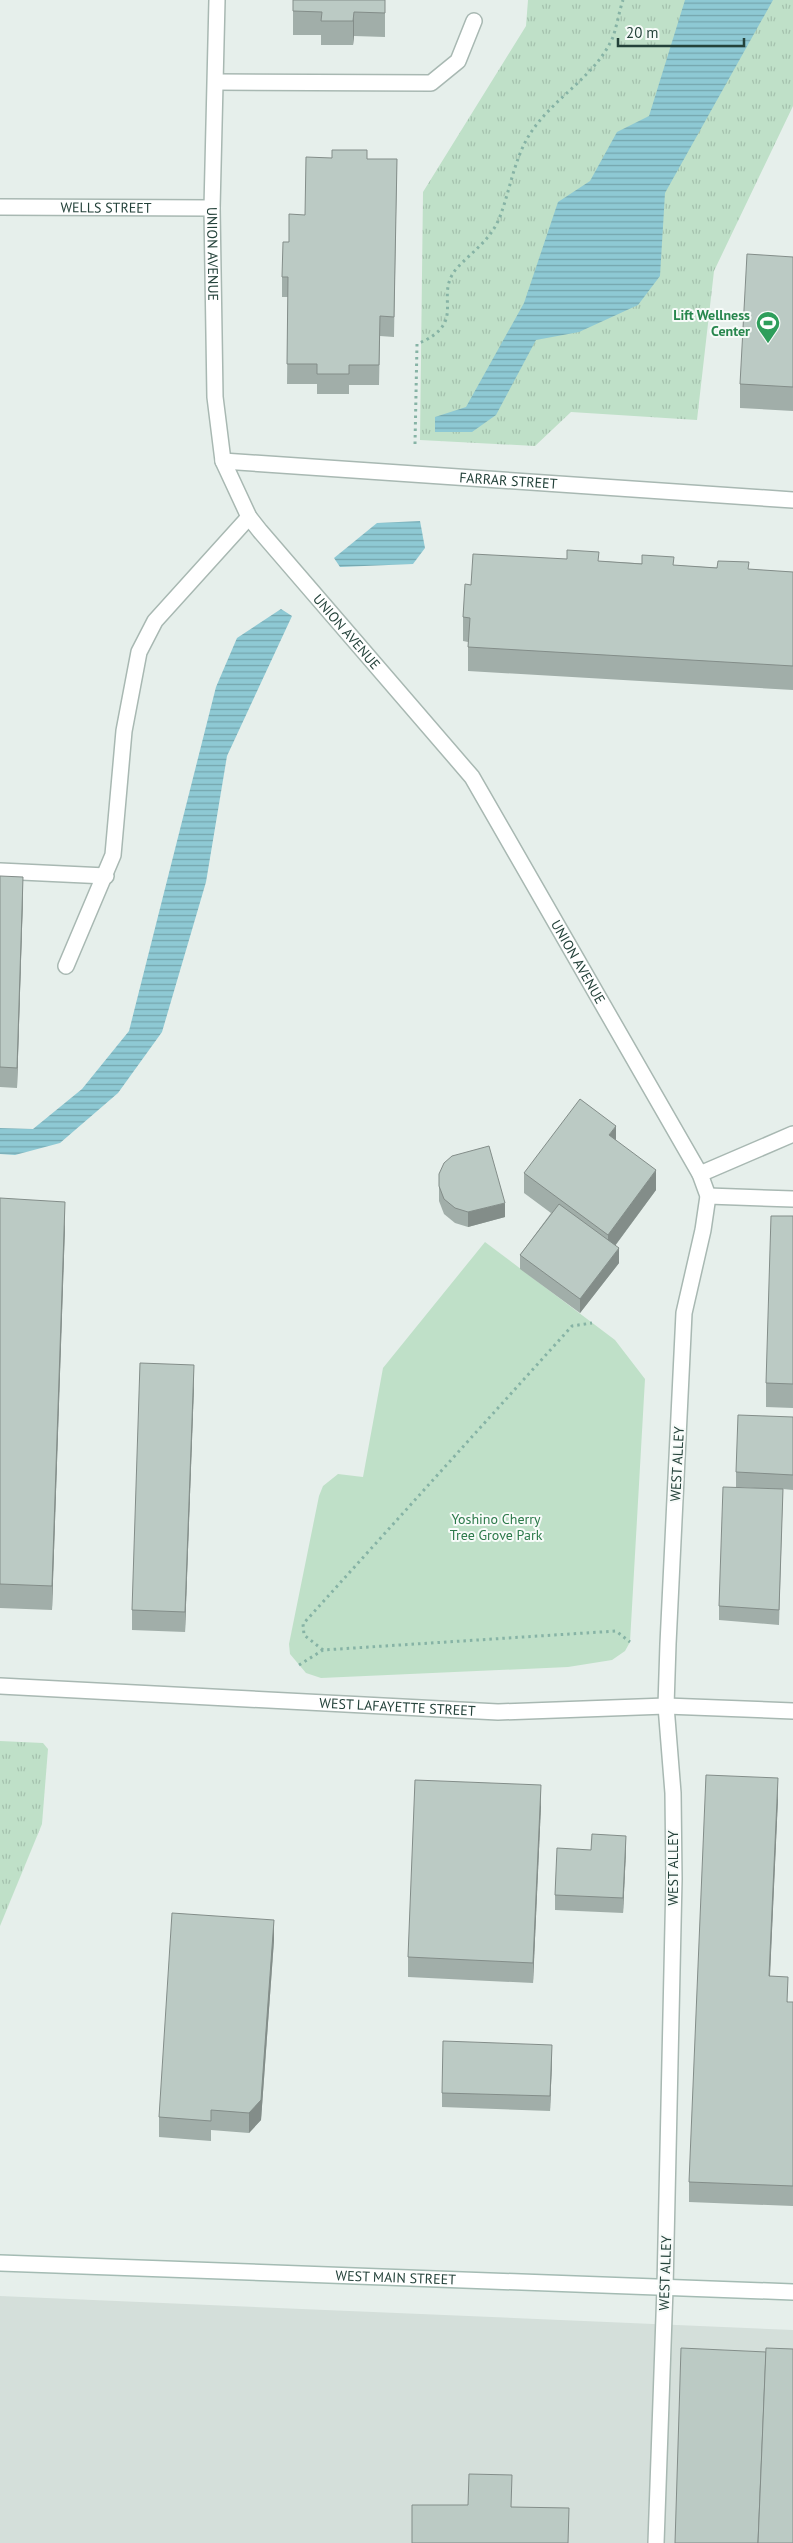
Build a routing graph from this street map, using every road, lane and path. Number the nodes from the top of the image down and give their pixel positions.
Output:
1 (217, 0) edge
2 (623, 0) edge
3 (474, 21) dead end
4 (216, 82) junction
5 (0, 207) edge
6 (212, 208) junction
7 (224, 461) junction
8 (414, 473) junction
9 (793, 500) edge
10 (249, 517) junction
11 (0, 871) edge
12 (106, 876) junction
13 (66, 966) dead end
14 (793, 1134) edge
15 (700, 1174) junction
16 (708, 1196) junction
17 (793, 1199) edge
18 (592, 1323) dead end
19 (630, 1642) dead end
20 (323, 1650) junction
21 (299, 1665) dead end
22 (0, 1686) edge
23 (666, 1706) junction
24 (793, 1711) edge
25 (0, 2263) edge
26 (665, 2288) junction
27 (793, 2292) edge
28 (656, 2543) edge

1 - 4 street, UNION AVENUE
2 - 8 path
3 - 4 street
4 - 6 street, UNION AVENUE
5 - 6 street, WELLS STREET
6 - 7 street, UNION AVENUE
7 - 8 street, FARRAR STREET
7 - 10 street, UNION AVENUE
8 - 9 street, FARRAR STREET
10 - 12 street
10 - 15 street, UNION AVENUE
11 - 12 street
12 - 13 street
14 - 15 street
15 - 16 street, UNION AVENUE
16 - 17 street
16 - 23 street, WEST ALLEY
18 - 20 path
19 - 20 path
20 - 21 path
22 - 23 street, WEST LAFAYETTE STREET
23 - 24 street, WEST LAFAYETTE STREET
23 - 26 street, WEST ALLEY
25 - 26 street, WEST MAIN STREET
26 - 27 street, WEST MAIN STREET
26 - 28 street, WEST ALLEY

